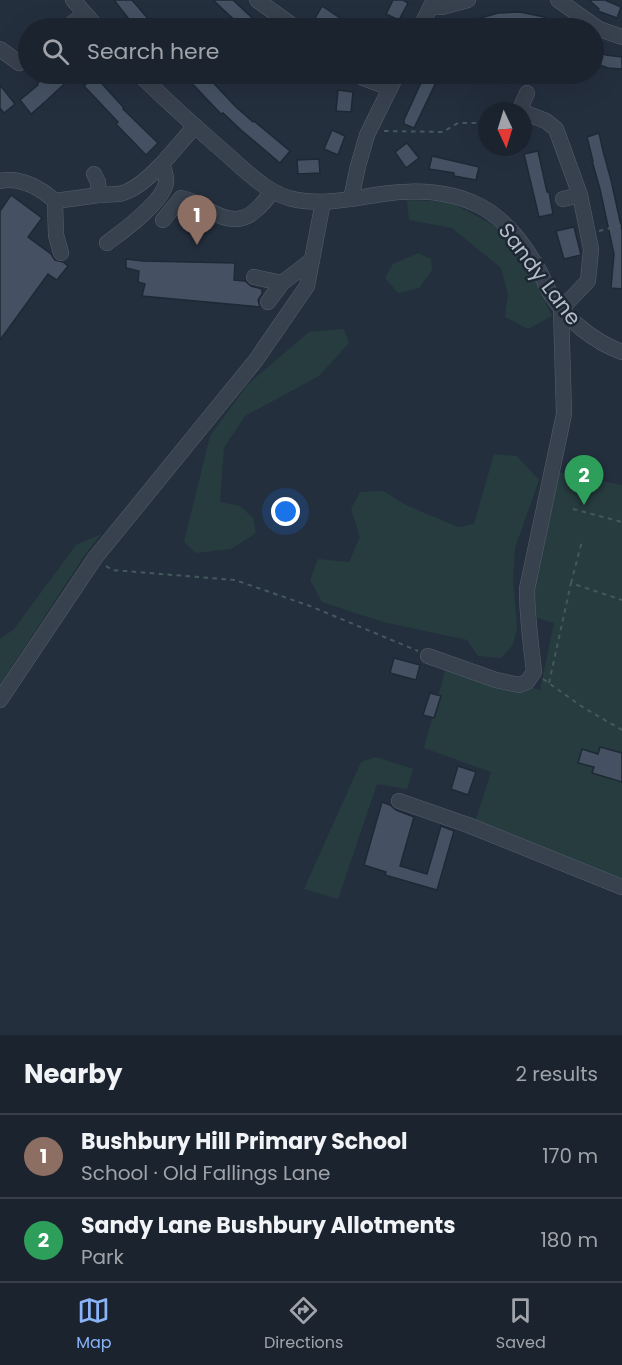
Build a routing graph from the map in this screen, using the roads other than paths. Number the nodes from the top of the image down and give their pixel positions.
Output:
1 (73, 0) edge
2 (468, 0) edge
3 (558, 0) edge
4 (260, 1) edge
5 (433, 3) edge
6 (84, 14) junction
7 (79, 18) edge
8 (88, 18) edge
9 (283, 18) edge
10 (425, 18) edge
11 (583, 18) edge
12 (604, 31) edge
13 (622, 37) edge
14 (0, 49) edge
15 (18, 62) edge
16 (150, 84) edge
17 (391, 84) edge
18 (527, 93) dead end
19 (524, 102) edge
20 (532, 116) edge
21 (195, 126) junction
22 (162, 164) junction
23 (94, 174) dead end
24 (0, 181) edge
25 (272, 192) junction
26 (99, 195) junction
27 (580, 195) junction
28 (351, 199) junction
29 (563, 199) dead end
30 (55, 201) junction
31 (323, 202) junction
32 (163, 220) dead end
33 (107, 243) dead end
34 (61, 253) dead end
35 (312, 261) junction
36 (254, 277) dead end
37 (282, 283) junction
38 (268, 302) dead end
39 (561, 309) junction
40 (622, 352) edge
41 (428, 656) road end
42 (0, 700) edge
43 (399, 801) dead end
44 (622, 887) edge

1 - 6 street
2 - 5 street
3 - 11 street
4 - 9 street
5 - 10 street
6 - 7 street
6 - 8 street
12 - 13 street
14 - 15 street
16 - 21 street
17 - 28 street
18 - 19 street
20 - 27 street
21 - 22 street
21 - 25 street
22 - 26 street
22 - 33 street
23 - 26 street
24 - 30 street
25 - 31 street, Sandy Lane
25 - 32 street
26 - 30 street
27 - 29 street
27 - 39 street
28 - 31 street, Sandy Lane
28 - 39 street, Sandy Lane
30 - 34 street
31 - 35 street
35 - 37 street
35 - 42 street
36 - 37 street
37 - 38 street
39 - 40 street, Sandy Lane
39 - 41 street
43 - 44 street

